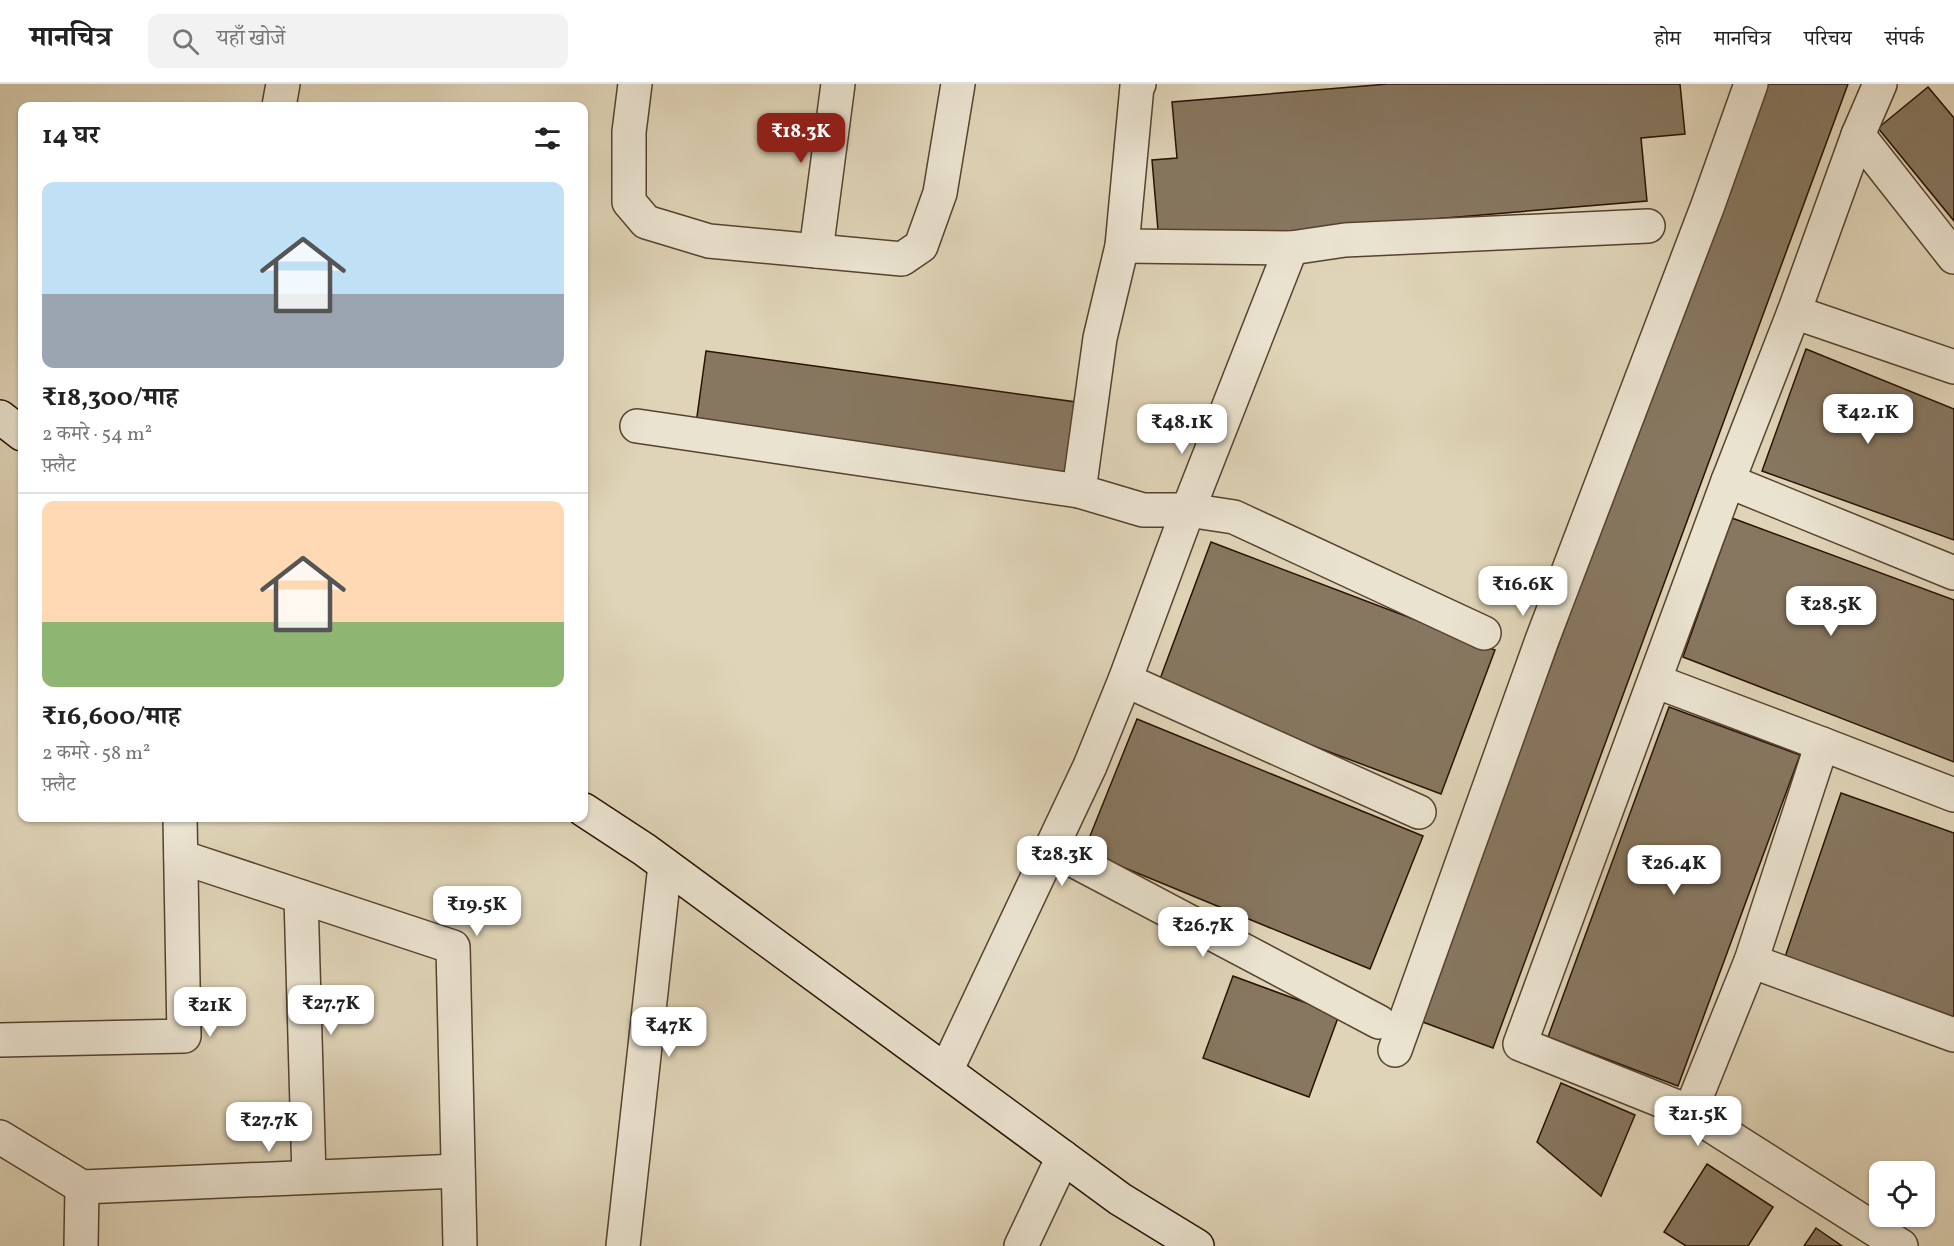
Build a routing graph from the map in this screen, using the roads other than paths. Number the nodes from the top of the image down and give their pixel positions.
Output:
1 (283, 84) edge
2 (635, 84) edge
3 (838, 84) edge
4 (958, 84) edge
5 (1751, 84) edge
6 (1880, 84) edge
7 (1133, 85) edge
8 (280, 102) edge
9 (1858, 135) junction
10 (1648, 226) dead end
11 (1122, 246) junction
12 (1291, 248) junction
13 (816, 251) junction
14 (1954, 257) edge
15 (1794, 312) junction
16 (1954, 368) edge
17 (0, 417) edge
18 (638, 426) dead end
19 (18, 431) edge
20 (1728, 481) junction
21 (1079, 491) junction
22 (1188, 510) junction
23 (1954, 573) edge
24 (1484, 633) dead end
25 (1125, 680) junction
26 (1655, 681) junction
27 (1822, 744) junction
28 (1954, 795) edge
29 (1419, 812) dead end
30 (588, 813) edge
31 (180, 822) edge
32 (1052, 849) junction
33 (181, 857) junction
34 (665, 865) junction
35 (301, 897) junction
36 (1751, 961) junction
37 (1379, 1022) dead end
38 (1954, 1035) edge
39 (0, 1040) edge
40 (1395, 1050) dead end
41 (946, 1071) junction
42 (1690, 1112) junction
43 (0, 1137) edge
44 (1063, 1157) junction
45 (459, 1171) junction
46 (309, 1177) junction
47 (82, 1187) junction
48 (81, 1246) edge
49 (460, 1246) edge
50 (623, 1246) edge
51 (1021, 1246) edge
52 (1197, 1246) edge
53 (1900, 1246) edge

1 - 8 street
2 - 13 street
3 - 13 street
4 - 13 street
5 - 40 street
6 - 9 street
7 - 11 street
9 - 14 street
9 - 15 street
10 - 12 street
11 - 12 street
11 - 21 street
12 - 22 street
15 - 16 street
15 - 20 street
17 - 19 street
18 - 21 street
20 - 23 street
20 - 26 street
21 - 22 street
22 - 24 street
22 - 25 street
25 - 29 street
25 - 32 street
26 - 27 street
26 - 42 street
27 - 28 street
27 - 36 street
30 - 34 street
31 - 33 street
32 - 37 street
32 - 41 street
33 - 35 street
33 - 39 street
34 - 41 street
34 - 50 street
35 - 45 street
35 - 46 street
36 - 38 street
36 - 42 street
41 - 44 street
42 - 53 street
43 - 47 street
44 - 51 street
44 - 52 street
45 - 46 street
45 - 49 street
46 - 47 street
47 - 48 street

